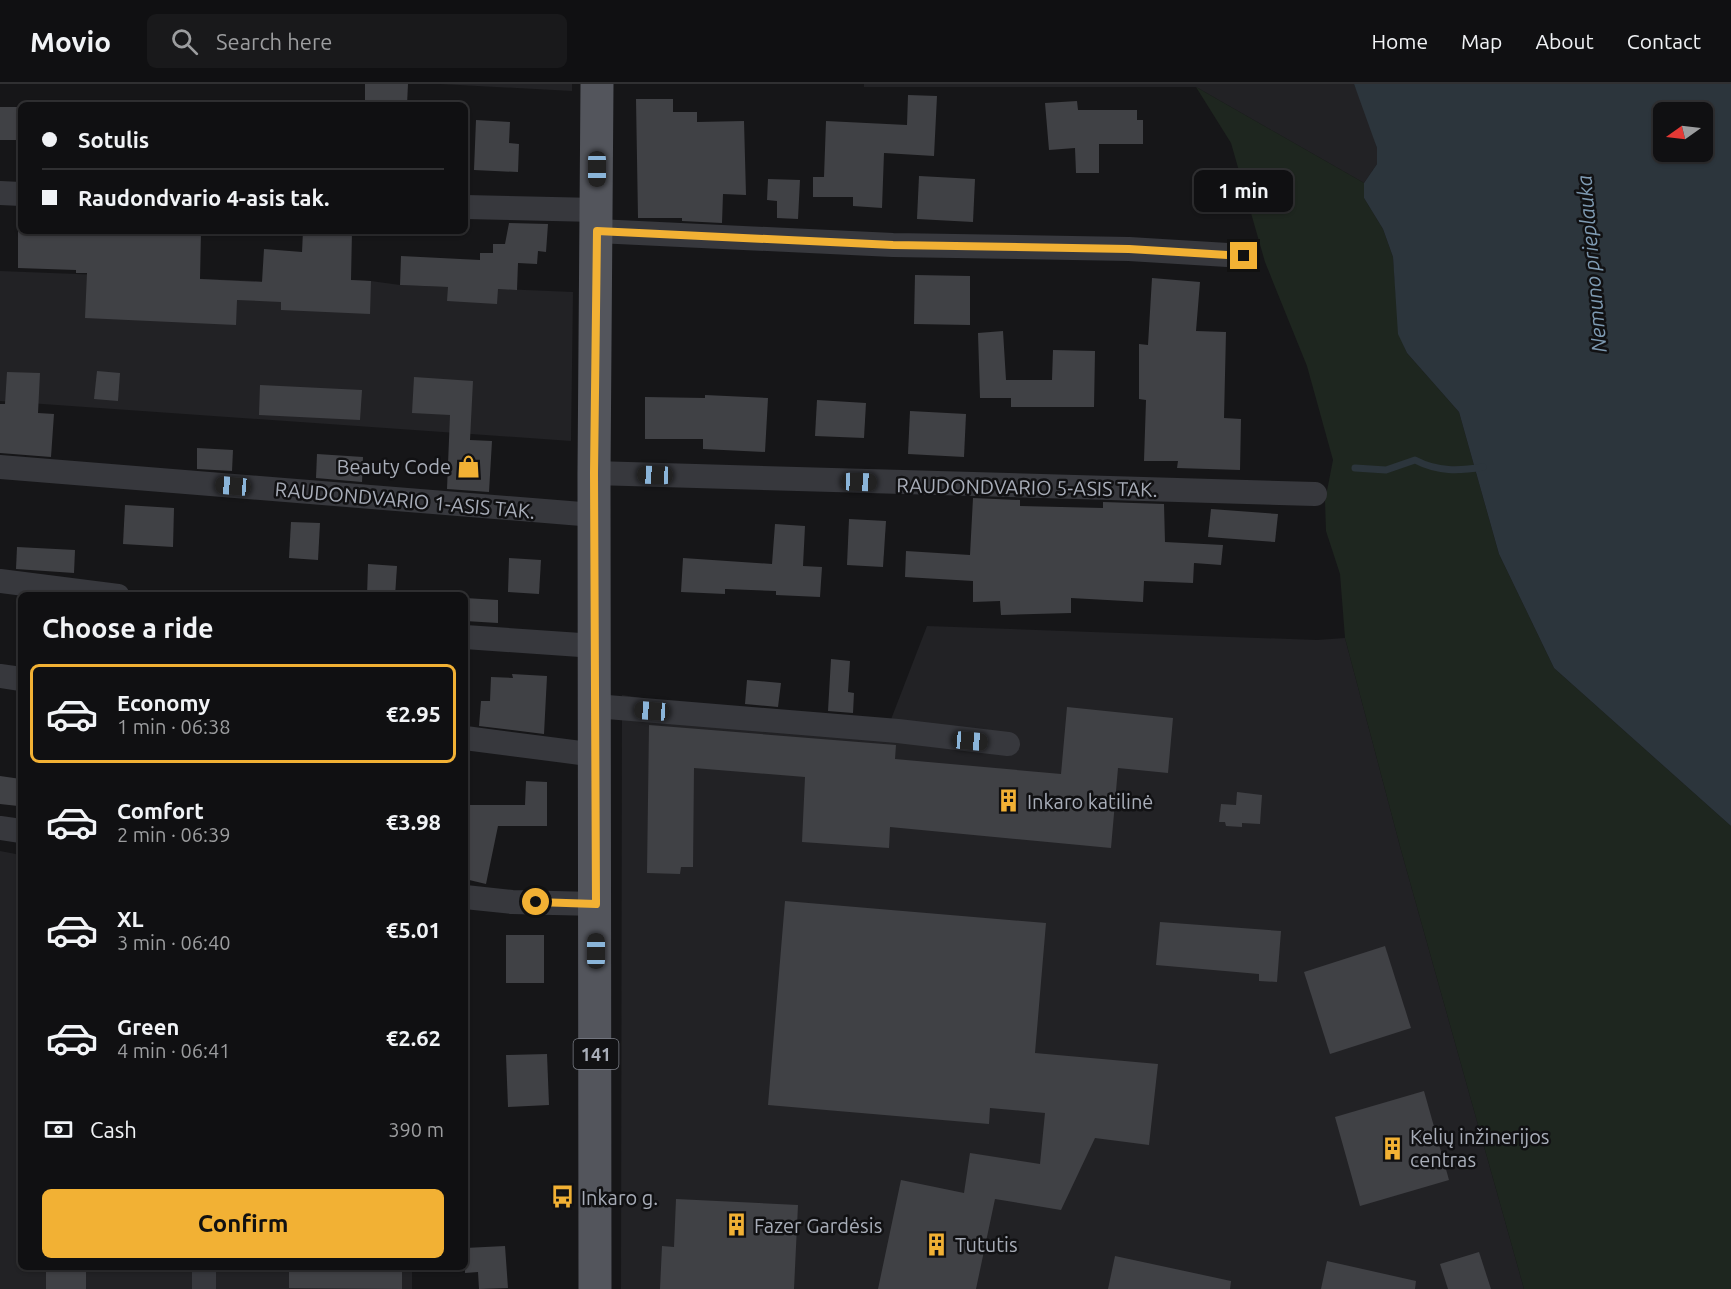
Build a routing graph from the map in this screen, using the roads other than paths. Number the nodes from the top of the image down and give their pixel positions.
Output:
1 (597, 84) edge
2 (0, 193) edge
3 (18, 194) edge
4 (468, 207) edge
5 (597, 221) junction
6 (1244, 256) dead end
7 (0, 467) edge
8 (594, 473) junction
9 (1315, 494) dead end
10 (594, 515) junction
11 (0, 581) edge
12 (87, 592) edge
13 (468, 637) edge
14 (595, 646) junction
15 (0, 676) edge
16 (18, 678) edge
17 (595, 706) junction
18 (468, 738) edge
19 (1008, 744) dead end
20 (596, 755) junction
21 (0, 828) edge
22 (18, 831) edge
23 (468, 897) edge
24 (596, 904) junction
25 (204, 1270) edge
26 (204, 1289) edge
27 (595, 1289) edge

1 - 5 main road, 141
2 - 3 street
4 - 5 street
5 - 6 street
5 - 8 main road, 141
7 - 10 street, RAUDONDVARIO 1-ASIS TAK.
8 - 9 street, RAUDONDVARIO 5-ASIS TAK.
8 - 10 main road, 141
10 - 14 main road, 141
11 - 12 street
13 - 14 street
14 - 17 main road, 141
15 - 16 street
17 - 19 street
17 - 20 main road, 141
18 - 20 street
20 - 24 main road, 141
21 - 22 street
23 - 24 street
24 - 27 main road, 141
25 - 26 street

